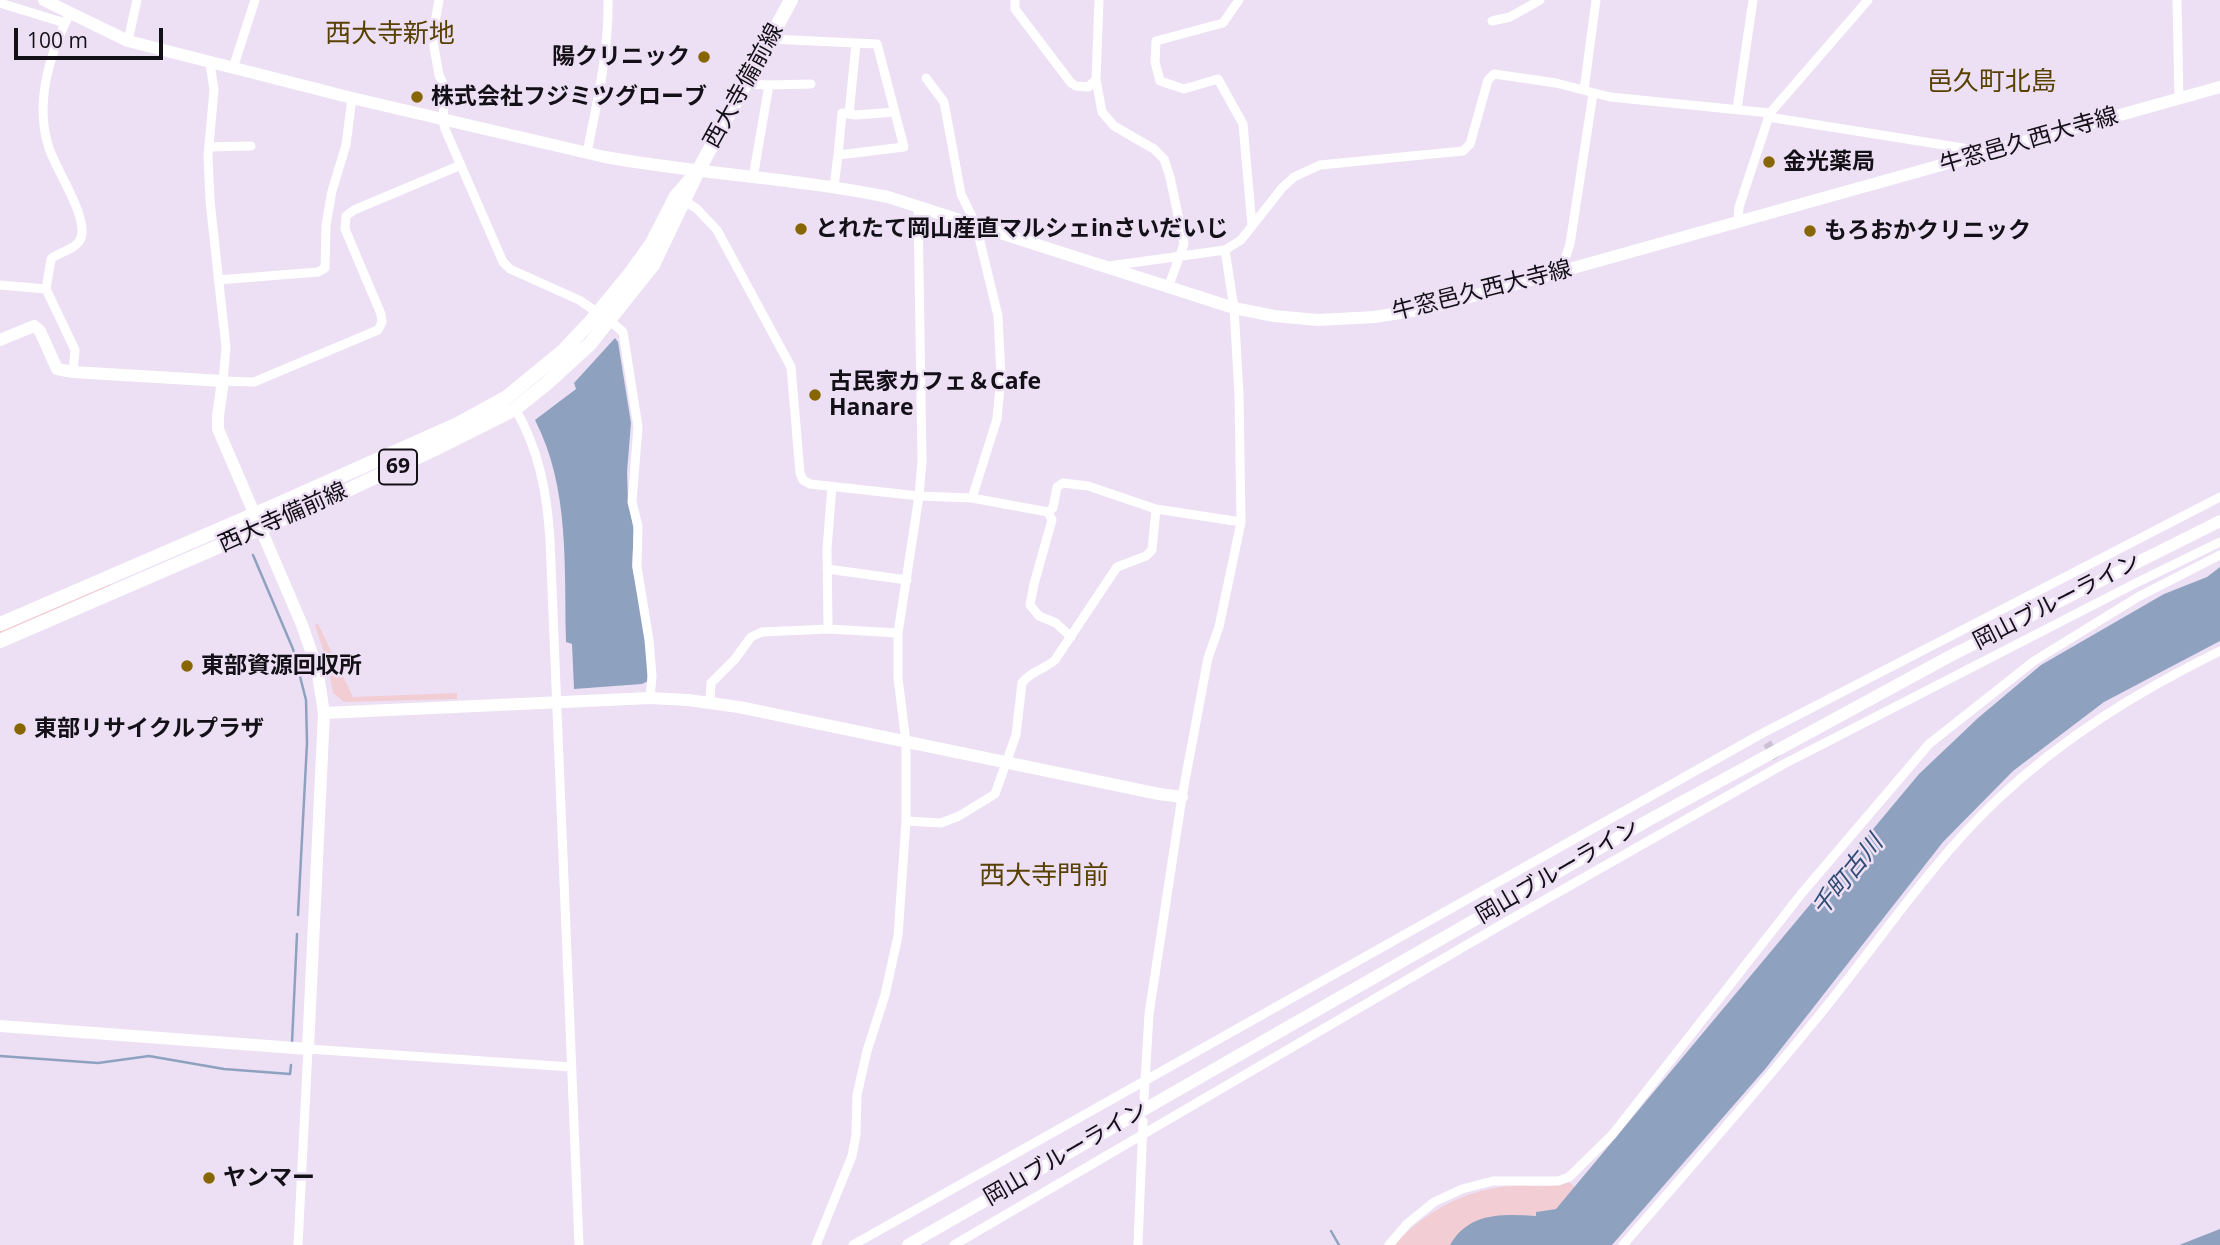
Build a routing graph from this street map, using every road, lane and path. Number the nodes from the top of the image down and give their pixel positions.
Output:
1 (44, 0) edge
2 (137, 0) edge
3 (255, 0) edge
4 (439, 0) edge
5 (608, 0) edge
6 (791, 0) edge
7 (1015, 0) edge
8 (1099, 0) edge
9 (1239, 0) edge
10 (1540, 0) edge
11 (1596, 0) edge
12 (1753, 0) edge
13 (1868, 0) edge
14 (2177, 0) edge
15 (0, 3) edge
16 (67, 18) junction
17 (1492, 21) dead end
18 (770, 39) junction
19 (128, 41) junction
20 (856, 44) junction
21 (210, 63) junction
22 (233, 68) junction
23 (926, 78) dead end
24 (1096, 79) junction
25 (745, 84) junction
26 (811, 84) dead end
27 (769, 85) junction
28 (2220, 87) edge
29 (1588, 92) junction
30 (352, 98) junction
31 (2179, 98) junction
32 (1737, 109) junction
33 (895, 112) junction
34 (849, 114) junction
35 (1769, 115) junction
36 (443, 119) junction
37 (251, 146) dead end
38 (209, 147) junction
39 (587, 153) junction
40 (838, 155) junction
41 (1972, 157) junction
42 (461, 165) junction
43 (698, 171) junction
44 (753, 178) junction
45 (834, 187) junction
46 (685, 201) junction
47 (918, 207) junction
48 (1738, 222) junction
49 (976, 225) junction
50 (1252, 226) junction
51 (1225, 250) junction
52 (1180, 257) junction
53 (1100, 267) junction
54 (1561, 271) junction
55 (219, 280) junction
56 (0, 285) edge
57 (1168, 288) junction
58 (46, 289) junction
59 (1234, 308) junction
60 (604, 317) junction
61 (0, 340) edge
62 (73, 372) junction
63 (223, 381) junction
64 (511, 403) junction
65 (832, 486) junction
66 (919, 496) junction
67 (2220, 496) edge
68 (972, 498) junction
69 (1156, 509) junction
70 (1048, 512) junction
71 (257, 521) junction
72 (2220, 521) edge
73 (1241, 522) junction
74 (2220, 542) edge
75 (2220, 555) edge
76 (827, 569) junction
77 (907, 580) junction
78 (0, 624) edge
79 (828, 629) junction
80 (898, 633) junction
81 (1071, 637) junction
82 (0, 641) edge
83 (2220, 651) edge
84 (650, 698) junction
85 (556, 702) junction
86 (710, 702) junction
87 (324, 713) junction
88 (1761, 734) junction
89 (906, 742) junction
90 (1767, 743) tunnel mouth
91 (1007, 763) junction
92 (1182, 797) junction
93 (906, 821) junction
94 (1487, 889) junction
95 (1493, 898) dead end
96 (0, 1026) edge
97 (308, 1049) junction
98 (571, 1067) junction
99 (1146, 1080) junction
100 (1144, 1098) dead end
101 (1143, 1121) dead end
102 (1143, 1135) junction
103 (298, 1245) edge
104 (579, 1245) edge
105 (816, 1245) edge
106 (853, 1245) edge
107 (908, 1245) edge
108 (954, 1245) edge
109 (1138, 1245) edge
110 (1389, 1245) edge
111 (1623, 1245) edge

1 - 16 main road, 牛窓邑久西大寺線
2 - 19 street
3 - 22 street
4 - 36 street
5 - 39 street
6 - 18 main road, 西大寺備前線 / 69
7 - 24 street
8 - 24 street
9 - 50 street
10 - 17 street
11 - 29 street
12 - 32 street
13 - 35 street
14 - 31 street
15 - 16 street
16 - 19 main road, 牛窓邑久西大寺線
16 - 58 street
18 - 20 street
18 - 25 main road, 西大寺備前線 / 69
19 - 21 main road, 牛窓邑久西大寺線
20 - 33 street
20 - 34 street
21 - 22 main road, 牛窓邑久西大寺線
21 - 38 street
22 - 30 main road, 牛窓邑久西大寺線
23 - 49 street
24 - 52 street
25 - 27 street
25 - 43 main road, 西大寺備前線 / 69
26 - 27 street
27 - 44 street
28 - 31 main road, 牛窓邑久西大寺線
29 - 32 street
29 - 50 street
29 - 54 street
30 - 36 main road, 牛窓邑久西大寺線
30 - 55 street
31 - 41 main road, 牛窓邑久西大寺線
32 - 35 street
33 - 34 street
33 - 40 street
34 - 40 street
35 - 41 street
35 - 48 street
36 - 39 main road, 牛窓邑久西大寺線
36 - 42 street
37 - 38 street
38 - 55 street
39 - 43 main road, 牛窓邑久西大寺線
40 - 45 street
41 - 48 main road, 牛窓邑久西大寺線
42 - 60 street
42 - 63 street
43 - 44 main road, 牛窓邑久西大寺線
43 - 46 main road, 西大寺備前線 / 69
43 - 60 main road, 西大寺備前線 / 69
44 - 45 main road, 牛窓邑久西大寺線
45 - 47 main road, 牛窓邑久西大寺線
46 - 60 main road, 西大寺備前線 / 69
46 - 65 street
47 - 49 main road, 牛窓邑久西大寺線
47 - 66 street
48 - 54 main road, 牛窓邑久西大寺線
49 - 53 main road, 牛窓邑久西大寺線
49 - 68 street
50 - 51 street
51 - 52 street
51 - 59 street
52 - 53 street
52 - 57 street
53 - 57 main road, 牛窓邑久西大寺線
54 - 59 main road, 牛窓邑久西大寺線
55 - 63 street
56 - 58 street
57 - 59 main road, 牛窓邑久西大寺線
58 - 62 street
59 - 73 street
60 - 64 main road, 西大寺備前線 / 69
60 - 84 street
61 - 62 main road
62 - 63 main road
63 - 71 main road
64 - 71 main road, 西大寺備前線 / 69
64 - 85 street
65 - 66 street
65 - 76 street
66 - 68 street
66 - 77 street
67 - 88 street
68 - 70 street
69 - 70 street
69 - 73 street
69 - 81 street
70 - 81 street
71 - 78 main road, 西大寺備前線 / 69
71 - 82 main road, 西大寺備前線 / 69
71 - 87 main road
72 - 107 main road, 岡山ブルーライン
73 - 92 street
74 - 102 street
75 - 110 street
76 - 77 street
76 - 79 street
77 - 80 street
79 - 80 street
79 - 86 street
80 - 89 street
81 - 91 street
83 - 111 street
84 - 85 main road
84 - 86 main road
85 - 87 main road
85 - 98 street
86 - 89 main road
87 - 97 main road
88 - 90 street
88 - 94 street
89 - 91 main road
89 - 93 street
91 - 92 main road
91 - 93 street
92 - 99 street
93 - 105 street
94 - 95 street
94 - 99 street
96 - 97 main road
97 - 98 street
97 - 103 street
98 - 104 street
99 - 100 street
99 - 106 street
101 - 102 street
102 - 108 street
102 - 109 street

